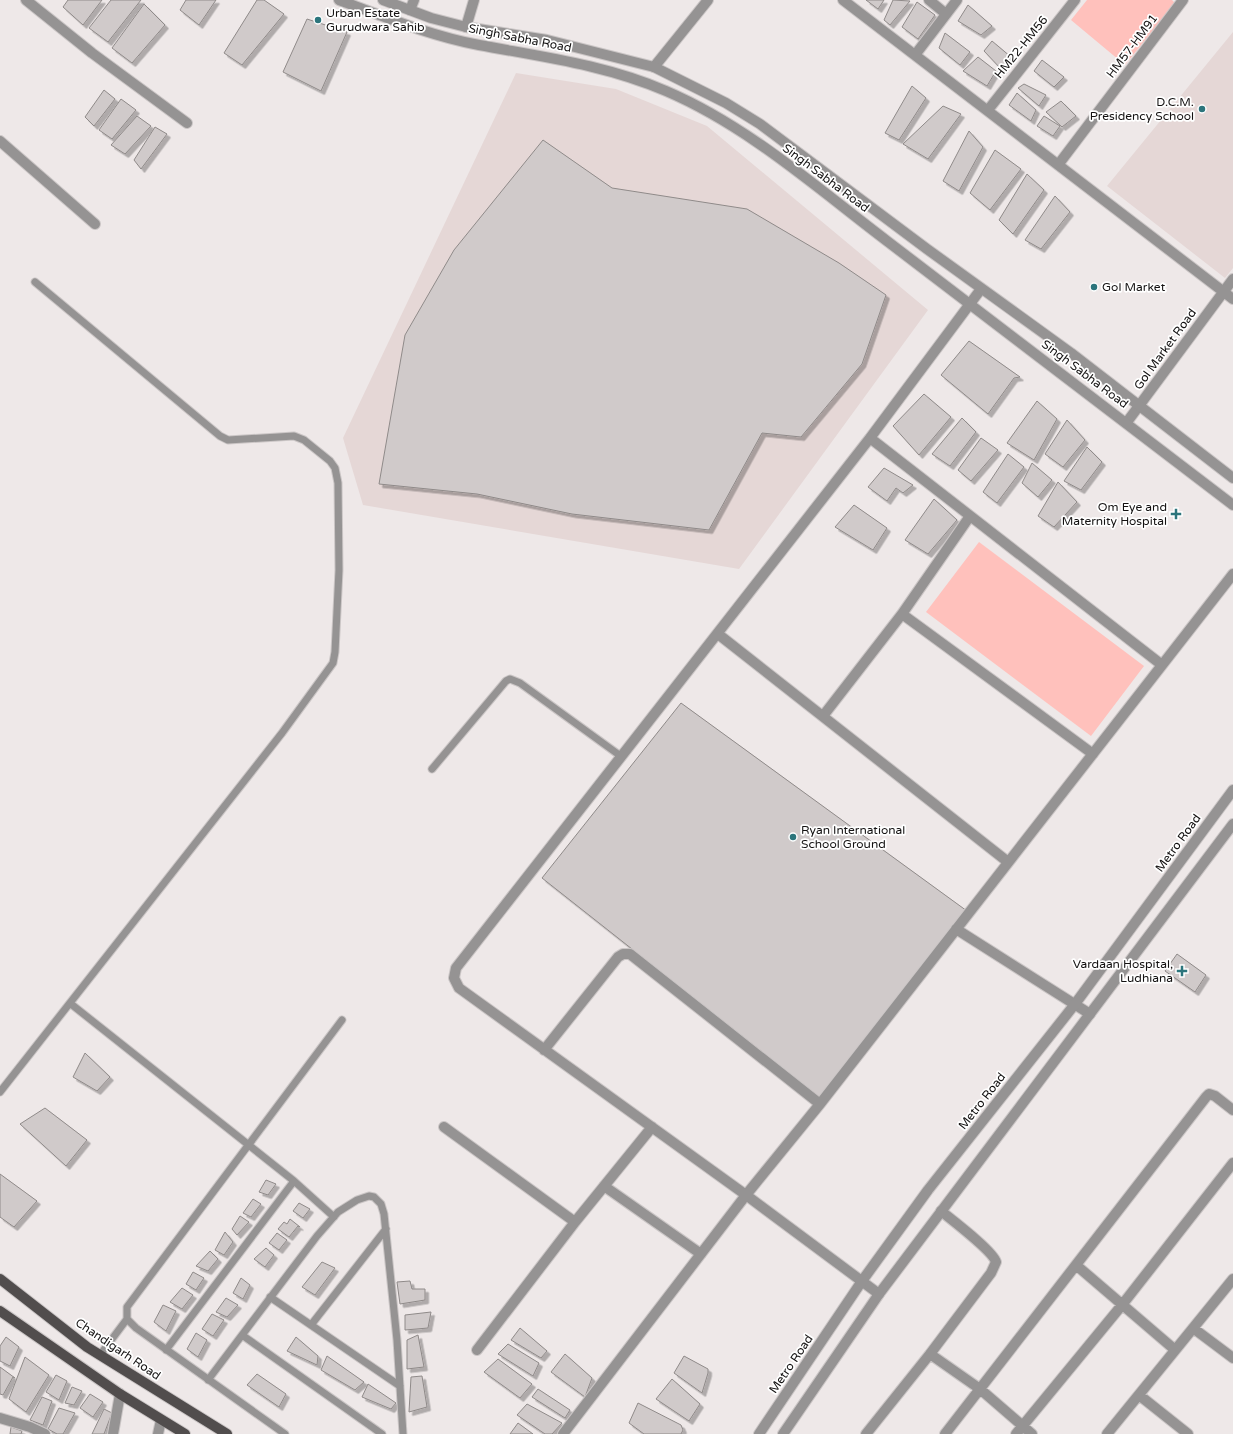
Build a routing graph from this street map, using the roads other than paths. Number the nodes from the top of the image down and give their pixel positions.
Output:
1 (26, 0) edge
2 (339, 0) edge
3 (383, 0) edge
4 (414, 0) edge
5 (474, 0) edge
6 (708, 0) edge
7 (843, 0) edge
8 (929, 0) edge
9 (957, 0) edge
10 (1076, 0) edge
11 (1183, 0) edge
12 (410, 10) junction
13 (946, 14) junction
14 (404, 24) junction
15 (466, 27) junction
16 (915, 55) junction
17 (654, 67) junction
18 (988, 110) junction
19 (187, 123) dead end
20 (0, 141) edge
21 (1058, 165) junction
22 (95, 224) dead end
23 (1233, 279) edge
24 (35, 282) dead end
25 (981, 289) junction
26 (1224, 291) junction
27 (1233, 299) edge
28 (970, 304) junction
29 (1139, 407) junction
30 (1127, 422) junction
31 (870, 438) junction
32 (1233, 478) edge
33 (1233, 505) edge
34 (970, 516) junction
35 (1233, 574) edge
36 (902, 614) junction
37 (718, 634) junction
38 (1162, 665) junction
39 (822, 716) junction
40 (1093, 754) junction
41 (622, 757) junction
42 (432, 769) dead end
43 (1232, 794) edge
44 (1233, 824) edge
45 (1008, 862) junction
46 (956, 929) junction
47 (71, 1004) junction
48 (1075, 1004) junction
49 (1090, 1014) junction
50 (342, 1020) dead end
51 (544, 1050) junction
52 (0, 1092) edge
53 (820, 1104) junction
54 (1232, 1106) edge
55 (444, 1127) dead end
56 (652, 1127) junction
57 (247, 1144) junction
58 (1233, 1163) edge
59 (294, 1181) junction
60 (604, 1186) junction
61 (746, 1195) junction
62 (941, 1211) junction
63 (334, 1217) junction
64 (575, 1222) junction
65 (386, 1229) junction
66 (701, 1254) junction
67 (1076, 1265) junction
68 (0, 1279) edge
69 (1233, 1279) edge
70 (862, 1281) junction
71 (880, 1294) junction
72 (270, 1297) junction
73 (1122, 1304) junction
74 (0, 1311) edge
75 (127, 1319) junction
76 (311, 1325) junction
77 (1193, 1328) junction
78 (242, 1335) junction
79 (1174, 1349) junction
80 (166, 1350) junction
81 (477, 1350) dead end
82 (930, 1354) junction
83 (100, 1355) junction
84 (1233, 1358) edge
85 (208, 1380) junction
86 (400, 1386) junction
87 (980, 1389) junction
88 (120, 1394) junction
89 (1139, 1395) junction
90 (0, 1418) edge
91 (161, 1420) junction
92 (29, 1430) edge
93 (1019, 1430) edge
94 (45, 1434) edge
95 (113, 1434) edge
96 (158, 1434) edge
97 (185, 1434) edge
98 (227, 1434) edge
99 (285, 1434) edge
100 (382, 1434) edge
101 (403, 1434) edge
102 (564, 1434) edge
103 (760, 1434) edge
104 (782, 1434) edge
105 (866, 1434) edge
106 (945, 1434) edge
107 (1032, 1434) edge
108 (1106, 1434) edge
109 (1188, 1434) edge

1 - 19 street
2 - 14 street, Singh Sabha Road
3 - 12 street, Singh Sabha Road
4 - 12 street
5 - 15 street
6 - 17 street
7 - 16 street
8 - 13 street
9 - 13 street
10 - 18 street, HM22-HM56
11 - 21 street, HM57-HM91
12 - 14 street
12 - 15 street, Singh Sabha Road
13 - 16 street
14 - 28 street, Singh Sabha Road
15 - 17 street, Singh Sabha Road
16 - 18 street
17 - 25 street, Singh Sabha Road
18 - 21 street
20 - 22 street
21 - 26 street
23 - 26 street, Gol Market Road
24 - 47 lane
25 - 28 street
25 - 29 street, Singh Sabha Road
26 - 27 street
26 - 29 street, Gol Market Road
28 - 30 street, Singh Sabha Road
28 - 31 street
29 - 30 street, Gol Market Road
29 - 32 street, Singh Sabha Road
30 - 33 street, Singh Sabha Road
31 - 34 street
31 - 37 street
34 - 36 street
34 - 38 street
35 - 38 street
36 - 39 street
36 - 40 street
37 - 39 street
37 - 41 street
38 - 40 street
39 - 45 street
40 - 45 street
41 - 42 lane
41 - 51 street
43 - 48 street, Metro Road
44 - 49 street
45 - 46 street
46 - 48 street
46 - 53 street
47 - 52 lane
47 - 57 lane
48 - 49 street
48 - 70 street, Metro Road
49 - 62 street
50 - 57 lane
51 - 53 street
51 - 56 street
53 - 61 street
54 - 67 street
55 - 64 street
56 - 60 street
56 - 61 street
57 - 59 lane
57 - 75 lane
58 - 73 street
59 - 63 lane
59 - 80 lane
60 - 64 street
60 - 66 street
61 - 66 street
61 - 70 street
62 - 71 street
62 - 82 street
63 - 65 lane
63 - 72 lane
64 - 81 street
65 - 76 lane
65 - 86 lane
66 - 102 street
67 - 73 street
67 - 87 street
68 - 83 main road, Chandigarh Road
69 - 77 street
70 - 71 street
70 - 103 street, Metro Road
71 - 104 street
72 - 76 lane
72 - 78 lane
73 - 79 street
73 - 93 street
74 - 88 main road
75 - 80 lane
75 - 83 lane
76 - 86 lane
77 - 79 street
77 - 84 street
78 - 85 lane
78 - 100 lane
79 - 89 street
80 - 85 lane
82 - 87 street
82 - 105 street
83 - 98 main road, Chandigarh Road
85 - 99 lane
86 - 101 lane
87 - 93 street
87 - 106 street
88 - 91 main road
88 - 95 street
89 - 108 street
89 - 109 street
90 - 92 street
91 - 96 street
91 - 97 main road
92 - 94 street
93 - 107 street

